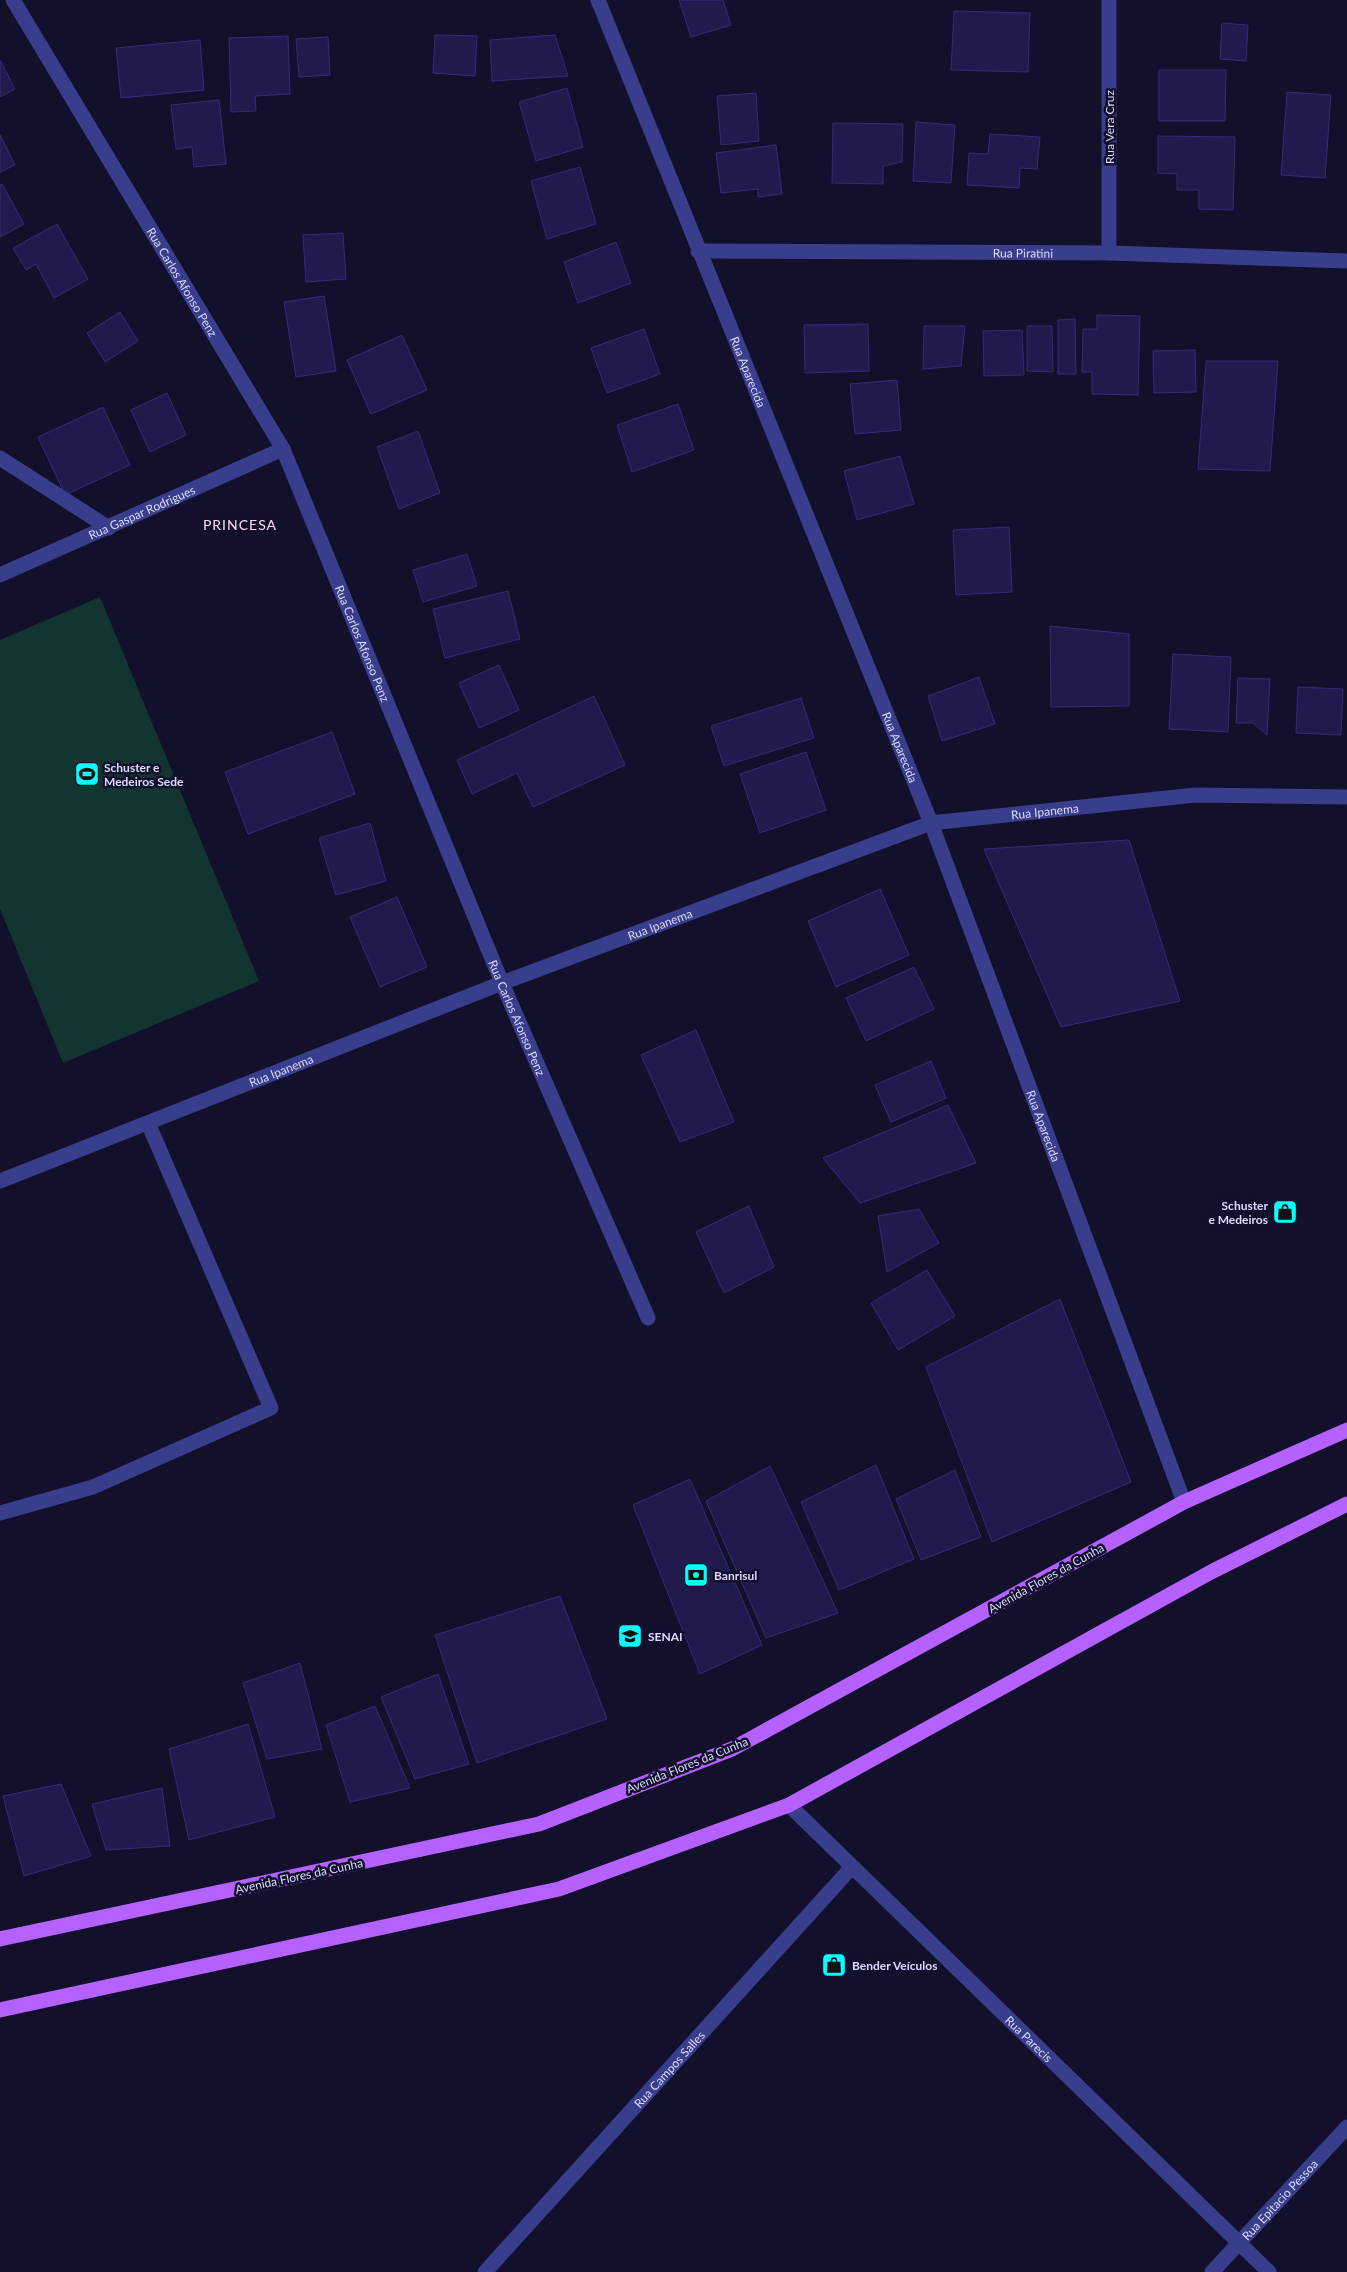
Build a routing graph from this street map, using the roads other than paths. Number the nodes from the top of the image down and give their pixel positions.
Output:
1 (13, 0) edge
2 (598, 0) edge
3 (1109, 0) edge
4 (698, 251) junction
5 (1109, 253) junction
6 (1347, 262) edge
7 (283, 449) junction
8 (0, 458) edge
9 (109, 528) junction
10 (0, 575) edge
11 (1347, 797) edge
12 (931, 824) junction
13 (502, 983) junction
14 (148, 1122) junction
15 (0, 1181) edge
16 (648, 1318) dead end
17 (1347, 1430) edge
18 (1184, 1502) junction
19 (1347, 1504) edge
20 (0, 1513) edge
21 (789, 1806) junction
22 (852, 1867) junction
23 (0, 1939) edge
24 (0, 2010) edge
25 (1347, 2127) edge
26 (1238, 2243) junction
27 (485, 2272) edge
28 (1212, 2272) edge
29 (1269, 2272) edge

1 - 7 street, Rua Carlos Afonso Penz
2 - 4 street, Rua Aparecida
3 - 5 street, Rua Vera Cruz
4 - 5 street, Rua Piratini
4 - 12 street, Rua Aparecida
5 - 6 street, Rua Piratini
7 - 9 street, Rua Gaspar Rodrigues
7 - 13 street, Rua Carlos Afonso Penz
8 - 9 street
9 - 10 street, Rua Gaspar Rodrigues
11 - 12 street, Rua Ipanema
12 - 13 street, Rua Ipanema
12 - 18 street, Rua Aparecida
13 - 14 street, Rua Ipanema
13 - 16 street, Rua Carlos Afonso Penz
14 - 15 street, Rua Ipanema
14 - 20 street
17 - 18 main road, Avenida Flores da Cunha
18 - 23 main road, Avenida Flores da Cunha
19 - 21 main road
21 - 22 street, Rua Parecis
21 - 24 main road
22 - 26 street, Rua Parecis
22 - 27 street, Rua Campos Salles
25 - 26 street, Rua Epitacio Pessoa
26 - 28 street, Rua Epitacio Pessoa
26 - 29 street, Rua Parecis

